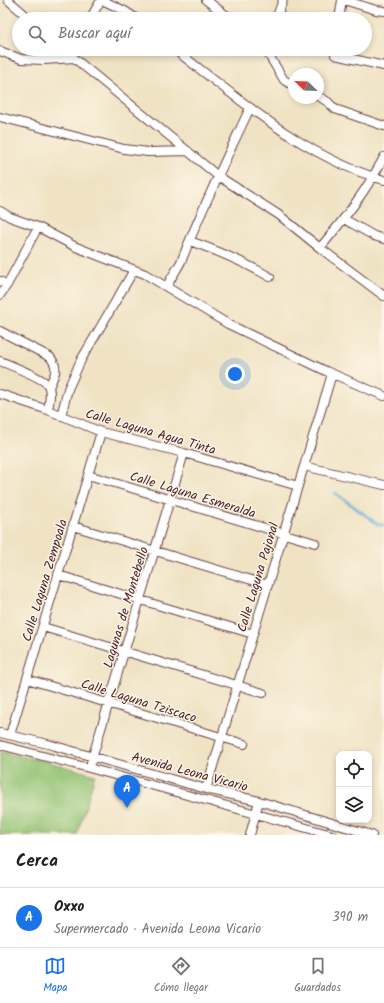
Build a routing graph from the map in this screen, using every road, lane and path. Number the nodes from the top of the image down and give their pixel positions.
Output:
1 (8, 0) edge
2 (101, 0) edge
3 (206, 0) edge
4 (283, 0) edge
5 (343, 0) edge
6 (384, 11) edge
7 (22, 12) edge
8 (94, 12) edge
9 (126, 12) edge
10 (222, 12) edge
11 (279, 12) edge
12 (340, 12) edge
13 (0, 51) edge
14 (12, 56) edge
15 (13, 56) edge
16 (58, 56) edge
17 (73, 56) edge
18 (183, 56) edge
19 (269, 56) edge
20 (339, 56) edge
21 (384, 66) edge
22 (288, 82) edge
23 (324, 100) edge
24 (250, 108) junction
25 (0, 117) edge
26 (384, 126) edge
27 (188, 151) junction
28 (384, 157) edge
29 (218, 176) junction
30 (373, 177) junction
31 (384, 180) edge
32 (0, 211) edge
33 (344, 218) junction
34 (38, 227) junction
35 (384, 239) edge
36 (190, 241) junction
37 (320, 248) junction
38 (134, 270) junction
39 (270, 277) dead end
40 (4, 283) edge
41 (167, 287) junction
42 (0, 295) edge
43 (384, 296) edge
44 (0, 331) edge
45 (0, 361) edge
46 (332, 374) junction
47 (49, 387) junction
48 (0, 394) edge
49 (384, 396) edge
50 (48, 410) junction
51 (60, 416) junction
52 (101, 432) junction
53 (184, 453) junction
54 (304, 466) junction
55 (88, 475) junction
56 (384, 485) edge
57 (298, 486) junction
58 (170, 500) junction
59 (73, 526) junction
60 (283, 534) junction
61 (315, 543) dead end
62 (155, 551) junction
63 (58, 575) junction
64 (268, 584) junction
65 (140, 600) junction
66 (42, 627) junction
67 (253, 634) junction
68 (124, 652) junction
69 (27, 679) junction
70 (237, 686) junction
71 (263, 693) dead end
72 (108, 704) junction
73 (0, 733) edge
74 (10, 735) junction
75 (222, 737) junction
76 (244, 744) dead end
77 (0, 745) edge
78 (93, 757) junction
79 (89, 768) junction
80 (206, 789) junction
81 (259, 802) junction
82 (256, 814) junction
83 (250, 835) edge
84 (332, 835) edge
85 (372, 835) edge

1 - 7 street
2 - 8 street
2 - 9 street
3 - 10 street
4 - 11 street
5 - 6 street
5 - 12 street
13 - 14 street
15 - 16 street
17 - 27 street
18 - 24 street
19 - 22 street
20 - 21 street
23 - 26 street
24 - 29 street
24 - 30 street
25 - 27 street
27 - 29 street
28 - 30 street
29 - 36 street
29 - 37 street
30 - 31 street
30 - 33 street
32 - 34 street
33 - 35 street
33 - 37 street
34 - 38 street
34 - 40 street
36 - 39 street
36 - 41 street
37 - 43 street
38 - 41 street
38 - 51 street
40 - 42 street
41 - 46 street
44 - 47 street
45 - 47 street
46 - 49 street
46 - 54 street, Calle Laguna Pajonal
47 - 50 street
48 - 50 street, Calle Laguna Agua Tinta
50 - 51 street, Calle Laguna Agua Tinta
51 - 52 street, Calle Laguna Agua Tinta
52 - 53 street, Calle Laguna Agua Tinta
52 - 55 street, Calle Laguna Zempoala
53 - 57 street, Calle Laguna Agua Tinta
53 - 58 street, Lagunas de Montebello
54 - 56 street
54 - 57 street, Calle Laguna Pajonal
55 - 58 street, Calle Laguna Esmeralda
55 - 59 street, Calle Laguna Zempoala
57 - 60 street, Calle Laguna Pajonal
58 - 60 street, Calle Laguna Esmeralda
58 - 62 street, Lagunas de Montebello
59 - 62 street
59 - 63 street, Calle Laguna Zempoala
60 - 61 street, Calle Laguna Esmeralda
60 - 64 street, Calle Laguna Pajonal
62 - 64 street
62 - 65 street, Lagunas de Montebello
63 - 65 street
63 - 66 street, Calle Laguna Zempoala
64 - 67 street, Calle Laguna Pajonal
65 - 67 street
65 - 68 street, Lagunas de Montebello
66 - 68 street
66 - 69 street, Calle Laguna Zempoala
67 - 70 street, Calle Laguna Pajonal
68 - 70 street
68 - 72 street, Lagunas de Montebello
69 - 72 street, Calle Laguna Tziscaco
69 - 74 street, Calle Laguna Zempoala
70 - 71 street
70 - 75 street, Calle Laguna Pajonal
72 - 75 street, Calle Laguna Tziscaco
72 - 78 street, Lagunas de Montebello
73 - 74 street, Avenida Leona Vicario
74 - 78 street, Avenida Leona Vicario
75 - 76 street, Calle Laguna Tziscaco
75 - 80 street, Calle Laguna Pajonal
77 - 79 street, Avenida Leona Vicario
78 - 79 street, Lagunas de Montebello
78 - 80 street, Avenida Leona Vicario
79 - 82 street, Avenida Leona Vicario
80 - 81 street, Avenida Leona Vicario
81 - 82 street
81 - 85 street, Avenida Leona Vicario
82 - 83 street
82 - 84 street, Avenida Leona Vicario

